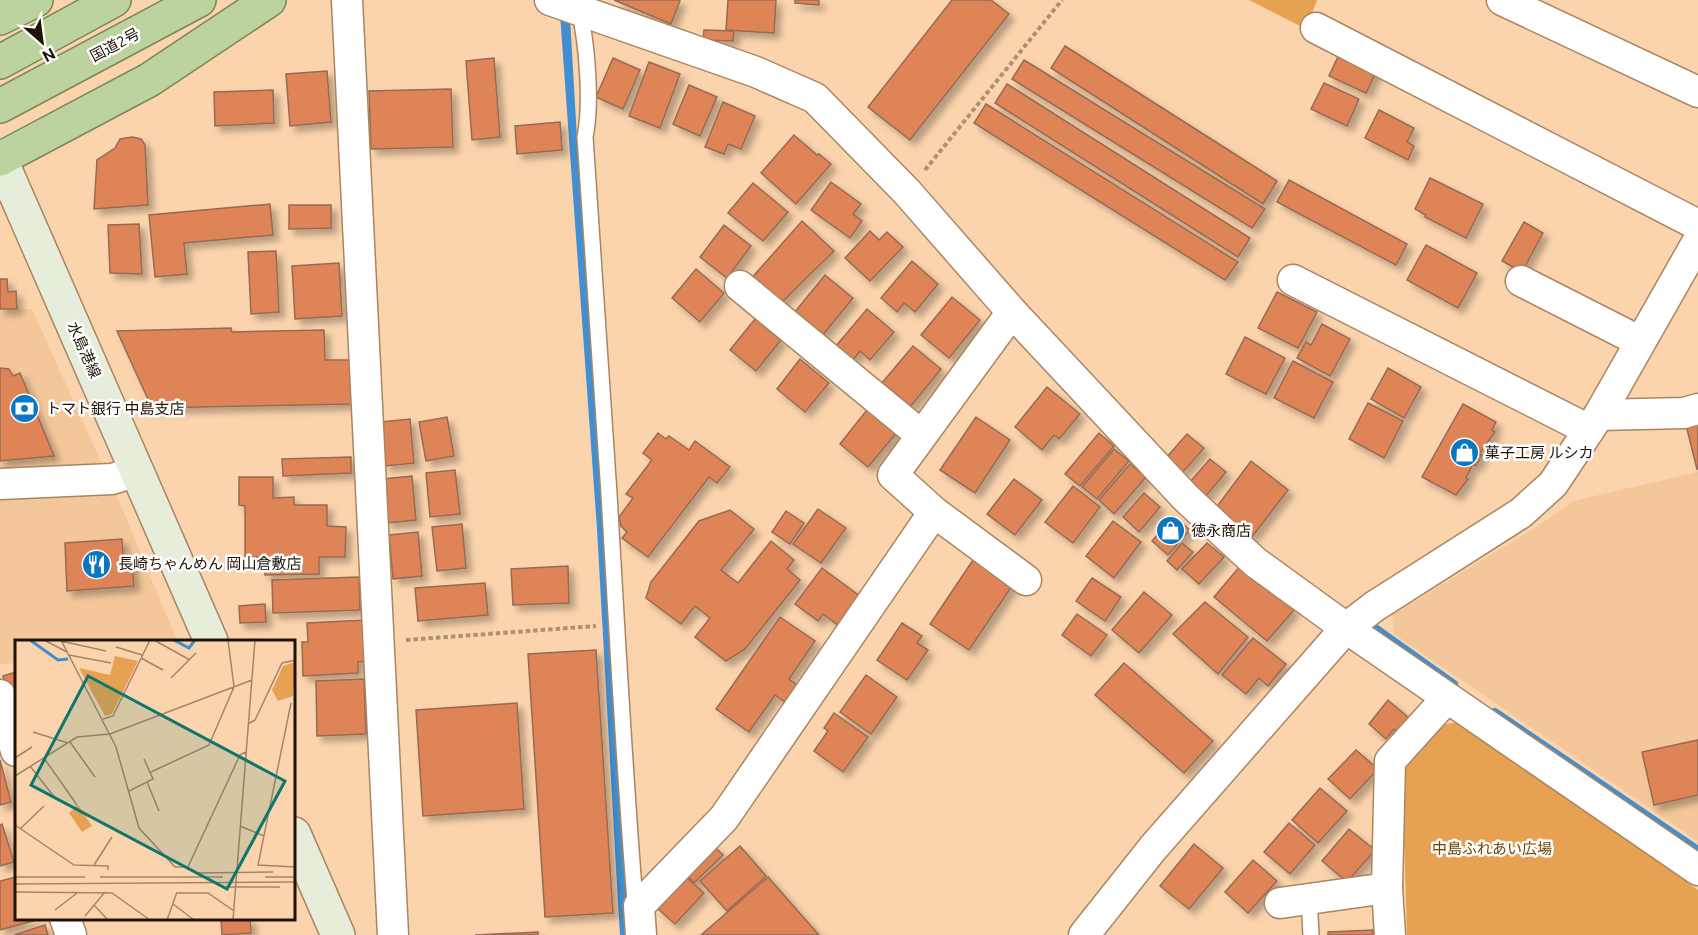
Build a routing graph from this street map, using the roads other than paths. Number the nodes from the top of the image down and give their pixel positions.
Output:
1 (36, 0) edge
2 (114, 0) edge
3 (199, 0) edge
4 (269, 0) edge
5 (1502, 0) edge
6 (350, 1) edge
7 (564, 4) edge
8 (0, 18) edge
9 (1316, 28) dead end
10 (0, 62) edge
11 (1698, 92) edge
12 (0, 106) edge
13 (0, 158) edge
14 (1698, 225) edge
15 (1698, 241) edge
16 (1293, 280) dead end
17 (1521, 281) dead end
18 (740, 286) dead end
19 (1012, 312) junction
20 (1640, 341) junction
21 (1698, 409) edge
22 (1594, 423) junction
23 (921, 435) junction
24 (138, 471) junction
25 (0, 484) edge
26 (934, 512) junction
27 (1026, 580) dead end
28 (1346, 628) junction
29 (211, 640) edge
30 (0, 695) edge
31 (1447, 698) junction
32 (15, 748) edge
33 (296, 839) edge
34 (1698, 870) edge
35 (1387, 888) junction
36 (1294, 901) joint
37 (66, 920) edge
38 (640, 921) edge
39 (70, 935) edge
40 (338, 935) edge
41 (393, 935) edge
42 (1084, 935) edge
43 (1311, 935) edge
44 (1390, 935) edge

1 - 8 highway
2 - 10 highway
3 - 12 highway, 国道2号
4 - 13 highway
5 - 11 street
6 - 41 street
7 - 19 street
7 - 38 lane
9 - 14 street
13 - 24 main road, 水島港線
15 - 20 street
16 - 22 street
17 - 20 street
18 - 23 street
19 - 23 street
19 - 28 street
20 - 22 street
21 - 22 street
22 - 28 street
23 - 26 street
24 - 25 street
24 - 29 main road, 水島港線
26 - 27 street
26 - 38 street
28 - 31 street
28 - 42 street
30 - 32 street
31 - 34 street
31 - 35 street
33 - 40 main road
35 - 36 street
35 - 44 street
36 - 43 lane
37 - 39 street

